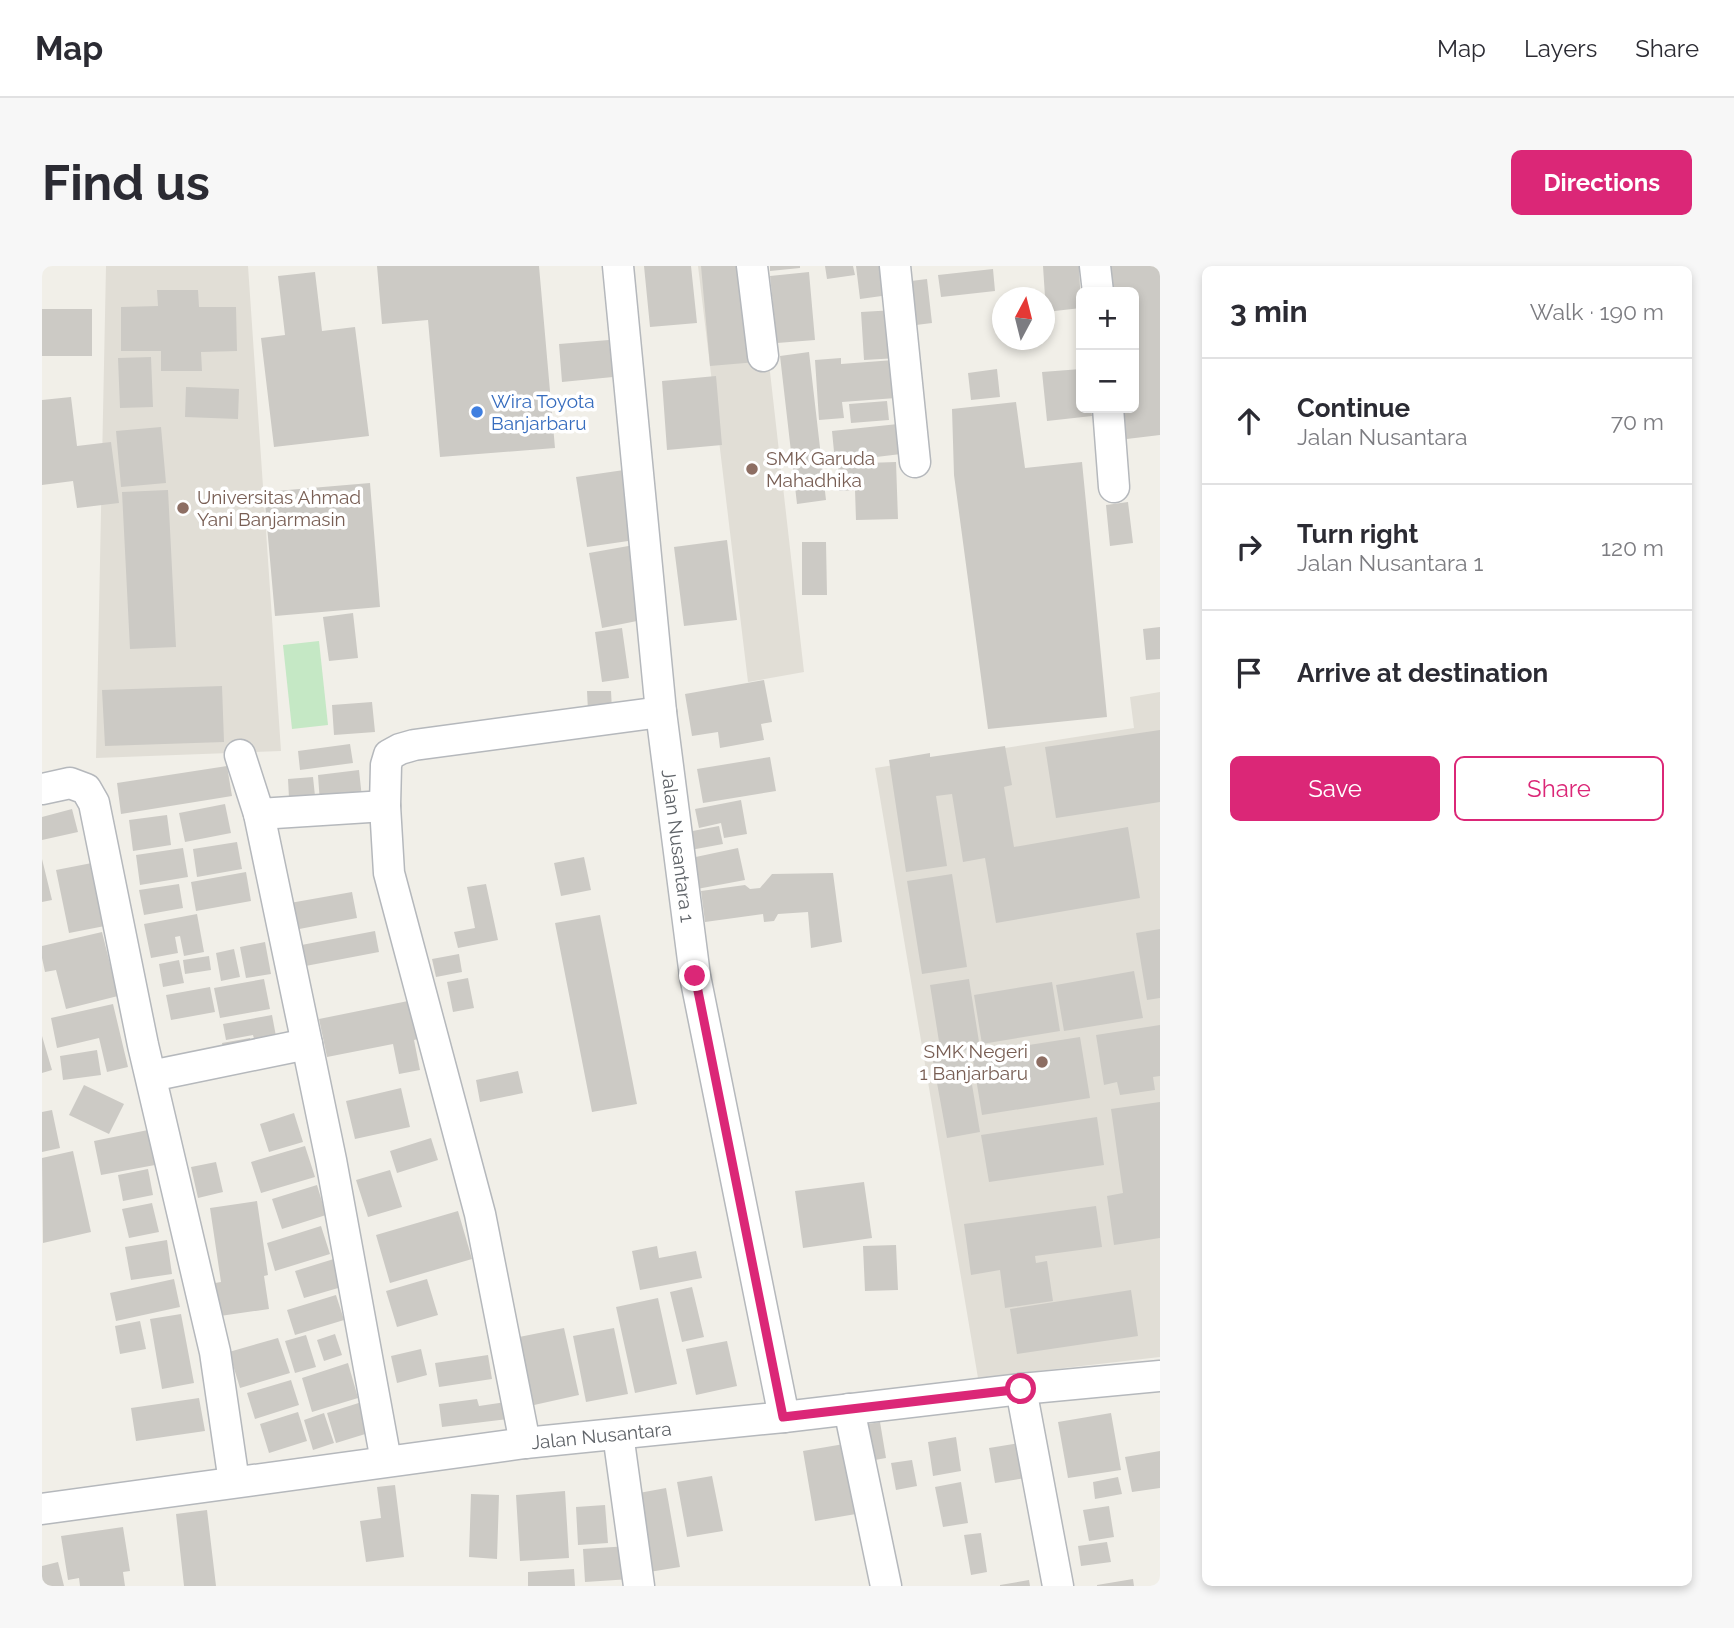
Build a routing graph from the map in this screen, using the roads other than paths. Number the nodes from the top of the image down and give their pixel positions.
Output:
1 (618, 266) edge
2 (752, 266) edge
3 (895, 266) edge
4 (1095, 266) edge
5 (1097, 287) edge
6 (763, 356) dead end
7 (1108, 413) edge
8 (915, 462) dead end
9 (1114, 488) dead end
10 (662, 712) junction
11 (240, 755) dead end
12 (42, 789) edge
13 (385, 806) junction
14 (259, 814) junction
15 (307, 1044) junction
16 (150, 1076) junction
17 (1160, 1376) edge
18 (1021, 1389) junction
19 (849, 1409) junction
20 (783, 1417) junction
21 (618, 1434) junction
22 (525, 1443) junction
23 (386, 1461) junction
24 (234, 1482) junction
25 (42, 1508) edge
26 (639, 1586) edge
27 (886, 1586) edge
28 (1058, 1586) edge

1 - 10 street, Jalan Nusantara 1
2 - 6 street
3 - 8 street
4 - 5 street
7 - 9 street
10 - 13 street
10 - 20 street, Jalan Nusantara 1
11 - 14 street
12 - 16 street
13 - 14 street
13 - 22 street
14 - 15 street
15 - 16 street
15 - 23 street
16 - 24 street
17 - 18 street, Jalan Nusantara
18 - 19 street, Jalan Nusantara
18 - 28 street
19 - 20 street, Jalan Nusantara
19 - 27 street
20 - 21 street, Jalan Nusantara
21 - 22 street, Jalan Nusantara
21 - 26 street
22 - 23 street, Jalan Nusantara
23 - 24 street, Jalan Nusantara
24 - 25 street, Jalan Nusantara

